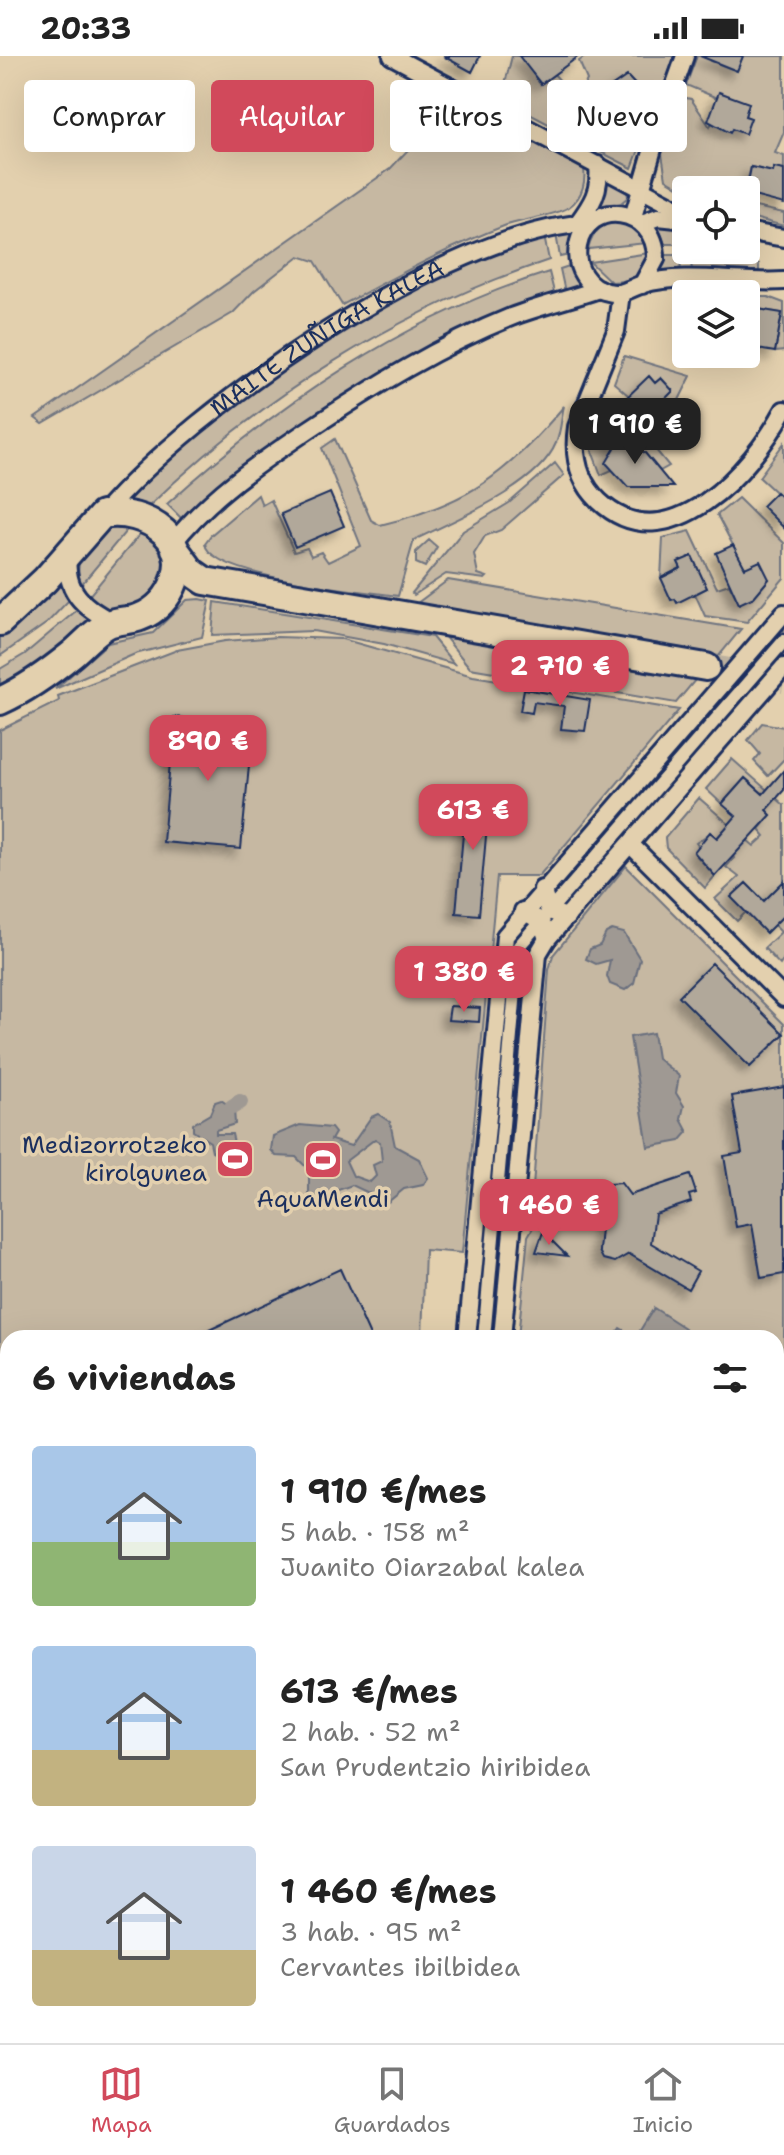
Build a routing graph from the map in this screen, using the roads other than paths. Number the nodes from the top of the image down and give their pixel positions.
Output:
1 (392, 56) edge
2 (685, 56) edge
3 (598, 165) junction
4 (642, 189) junction
5 (672, 205) edge
6 (672, 218) edge
7 (638, 220) junction
8 (584, 224) junction
9 (760, 234) edge
10 (784, 238) edge
11 (784, 281) edge
12 (642, 285) junction
13 (599, 289) junction
14 (621, 293) junction
15 (784, 410) edge
16 (102, 515) junction
17 (174, 546) junction
18 (68, 555) junction
19 (205, 581) junction
20 (168, 595) junction
21 (784, 613) edge
22 (0, 622) edge
23 (113, 622) junction
24 (784, 641) edge
25 (706, 667) tunnel mouth
26 (784, 667) edge
27 (0, 701) edge
28 (631, 845) junction
29 (542, 889) junction
30 (523, 911) junction
31 (545, 916) junction
32 (567, 917) junction
33 (547, 939) junction
34 (511, 945) junction
35 (784, 998) edge
36 (468, 1330) edge
37 (485, 1330) edge
38 (503, 1330) edge

1 - 3 street
2 - 4 street
3 - 4 street
3 - 8 street
4 - 5 street
4 - 7 street
6 - 7 street
7 - 8 street
7 - 12 street
8 - 13 street
8 - 16 street, MAITE ZUÑIGA KALEA
9 - 10 street
11 - 12 street
12 - 14 street
13 - 14 street
13 - 17 street
14 - 15 street
16 - 17 main road
16 - 18 main road, MAITE ZUÑIGA KALEA
17 - 19 main road
17 - 20 main road
18 - 22 main road, MAITE ZUÑIGA KALEA
18 - 23 street
19 - 20 main road
19 - 25 main road
20 - 23 main road
21 - 29 street
23 - 27 main road
24 - 31 street
26 - 28 street
28 - 32 street
28 - 35 street
29 - 30 street
29 - 31 street
30 - 31 street
30 - 34 street
31 - 32 street
31 - 33 street
31 - 34 street
32 - 33 street
33 - 38 street
34 - 36 street
34 - 37 street

